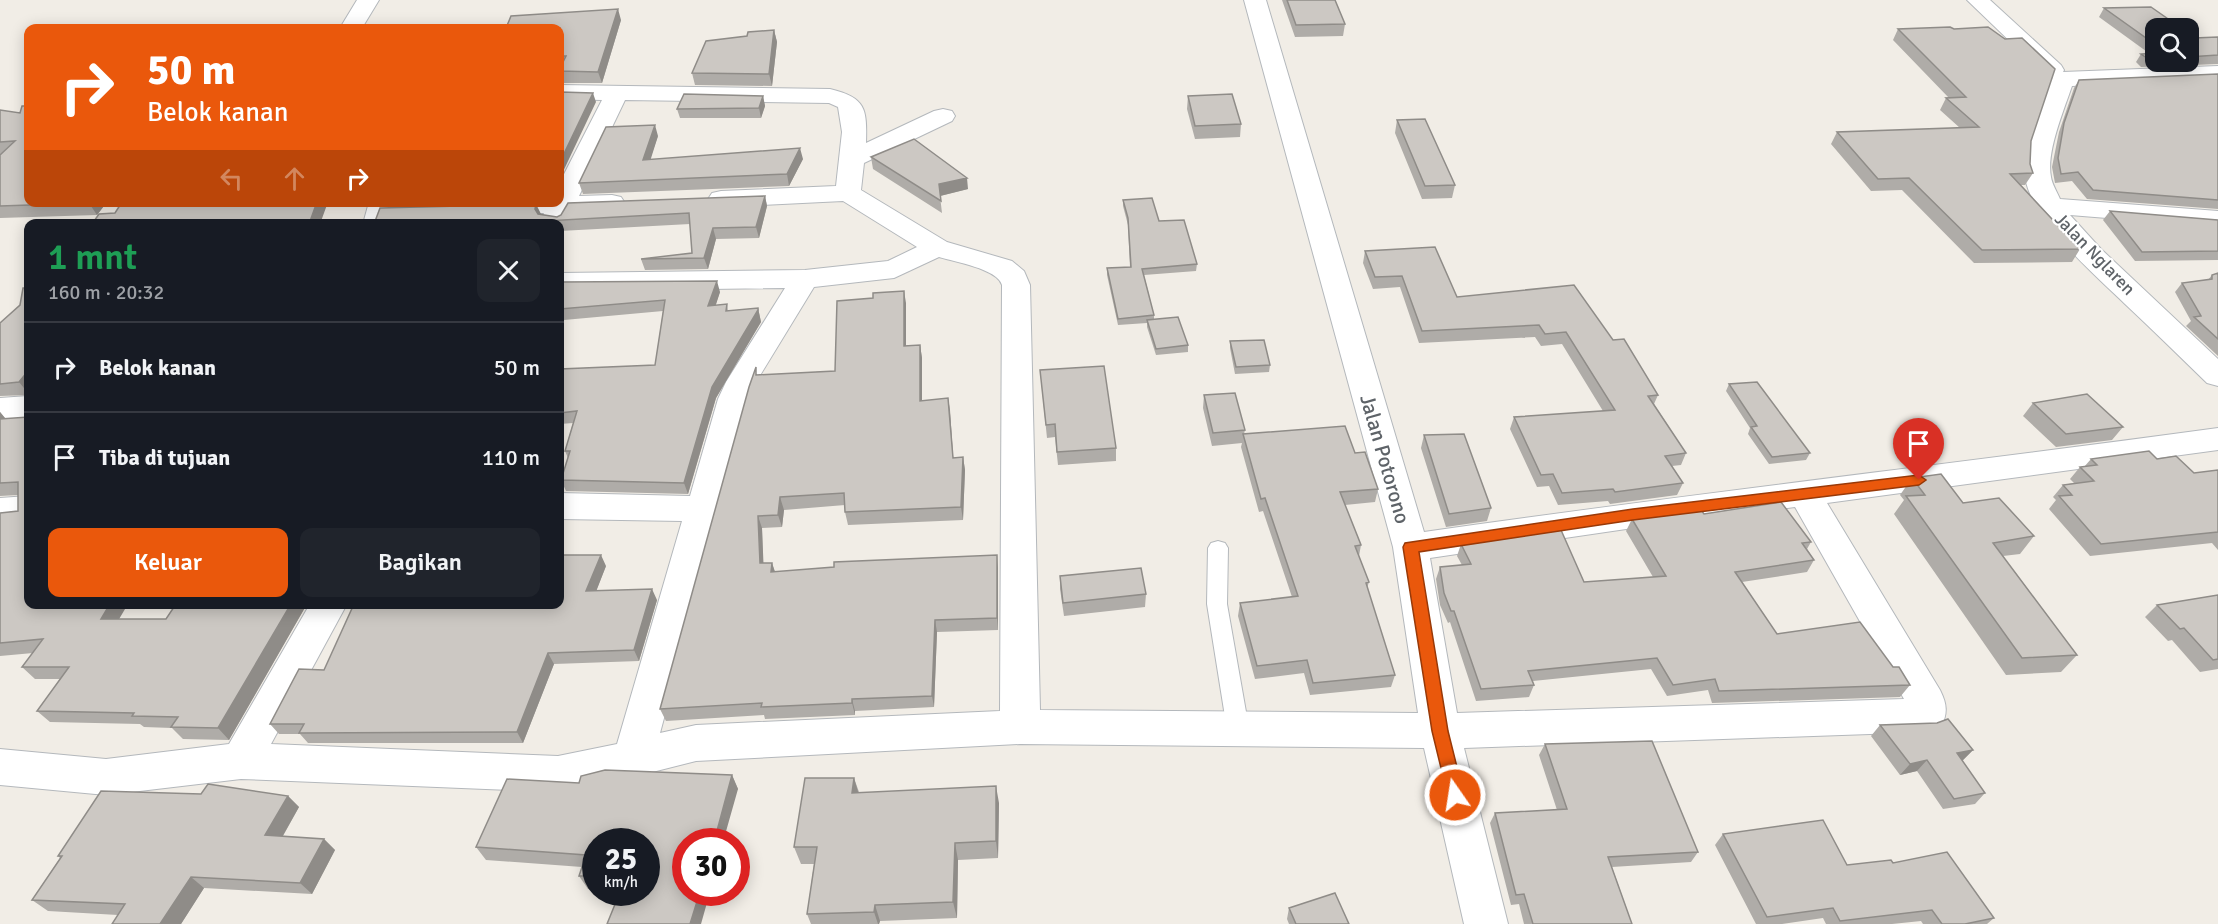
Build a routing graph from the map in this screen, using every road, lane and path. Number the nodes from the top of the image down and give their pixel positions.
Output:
1 (368, 0) edge
2 (1255, 0) edge
3 (1978, 0) edge
4 (353, 24) edge
5 (2218, 73) edge
6 (2064, 79) junction
7 (564, 92) edge
8 (617, 93) junction
9 (943, 117) dead end
10 (852, 159) junction
11 (848, 193) junction
12 (564, 200) edge
13 (701, 200) edge
14 (632, 202) edge
15 (2050, 206) junction
16 (472, 207) edge
17 (557, 214) edge
18 (2218, 219) edge
19 (937, 248) junction
20 (805, 279) junction
21 (564, 282) edge
22 (2218, 376) edge
23 (24, 407) edge
24 (0, 409) edge
25 (2205, 441) edge
26 (2218, 462) edge
27 (1804, 494) junction
28 (564, 506) edge
29 (24, 509) edge
30 (703, 509) junction
31 (0, 511) edge
32 (1411, 547) junction
33 (1218, 548) dead end
34 (326, 609) edge
35 (1020, 727) junction
36 (1238, 729) junction
37 (1440, 731) junction
38 (633, 758) junction
39 (241, 761) junction
40 (0, 767) edge
41 (1486, 924) edge

1 - 4 street
2 - 32 street, Jalan Potorono
3 - 6 street
5 - 6 street
6 - 15 street, Jalan Nglaren
7 - 8 street
8 - 10 street
8 - 12 street
9 - 10 street
10 - 11 street
11 - 13 street
11 - 19 street
14 - 17 street
15 - 18 street
15 - 22 street, Jalan Nglaren
16 - 17 street
19 - 20 street
19 - 35 street
20 - 21 street
20 - 30 street
23 - 24 street
25 - 26 street
25 - 27 street
27 - 32 street
27 - 37 street
28 - 30 street
29 - 31 street
30 - 38 street
32 - 37 street, Jalan Potorono
33 - 36 lane
34 - 39 street
35 - 36 street
35 - 38 street
36 - 37 street
37 - 41 street, Jalan Potorono
38 - 39 street
39 - 40 street

